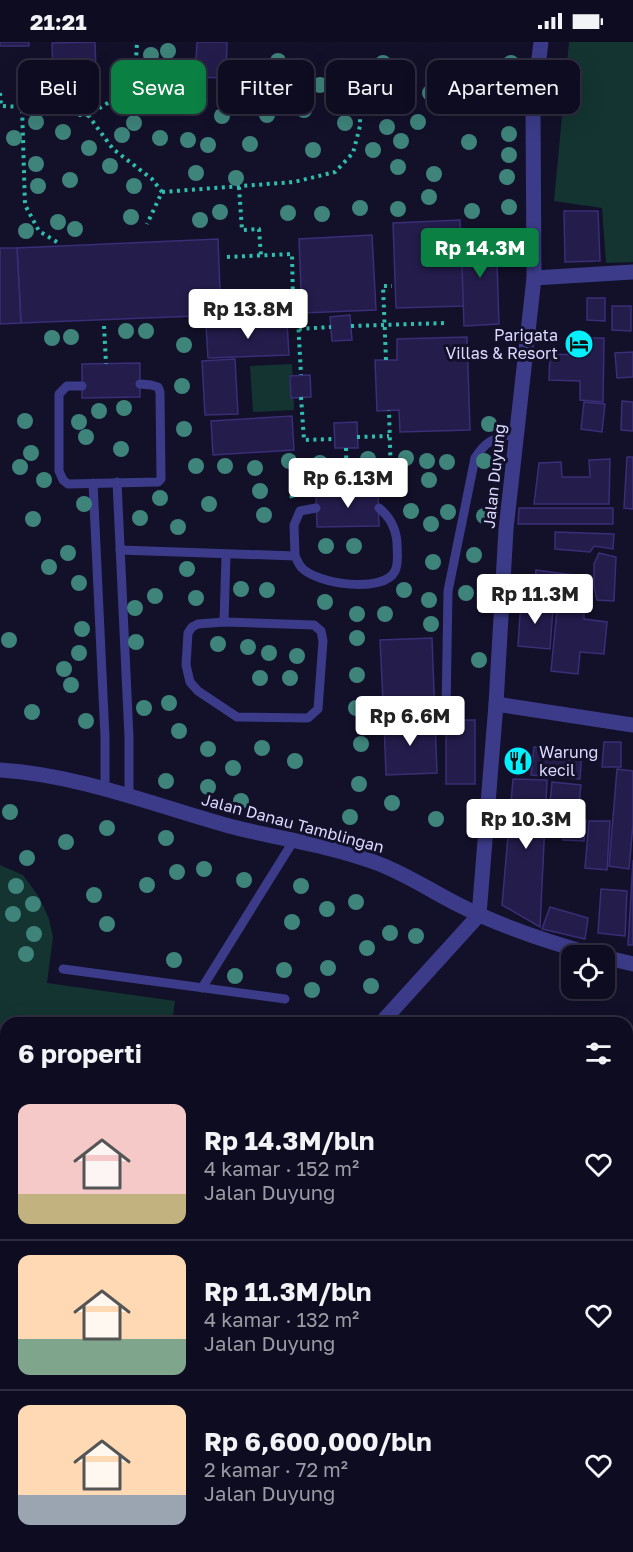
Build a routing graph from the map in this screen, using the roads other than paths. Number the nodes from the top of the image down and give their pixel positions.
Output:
1 (542, 42) edge
2 (633, 272) edge
3 (534, 278) junction
4 (140, 384) dead end
5 (82, 386) dead end
6 (517, 433) junction
7 (117, 482) junction
8 (93, 483) junction
9 (316, 508) dead end
10 (379, 508) dead end
11 (120, 550) junction
12 (226, 555) junction
13 (295, 556) junction
14 (224, 622) junction
15 (496, 704) junction
16 (446, 711) dead end
17 (633, 724) edge
18 (0, 770) edge
19 (105, 788) junction
20 (129, 795) junction
21 (294, 840) junction
22 (479, 915) junction
23 (561, 945) edge
24 (615, 960) edge
25 (633, 964) edge
26 (63, 969) dead end
27 (202, 988) junction
28 (285, 999) dead end
29 (386, 1017) edge
30 (633, 1418) edge
31 (633, 1431) edge

1 - 3 street, Jalan Duyung
2 - 3 street
3 - 6 street, Jalan Duyung
4 - 7 lane
5 - 8 lane
6 - 15 street, Jalan Duyung
6 - 16 lane
7 - 8 lane
7 - 11 lane
8 - 19 lane
9 - 13 lane
10 - 13 lane
11 - 12 lane
11 - 20 lane
12 - 13 lane
12 - 14 lane
14 - 14 lane
15 - 17 street
15 - 22 street, Jalan Duyung
18 - 19 street, Jalan Danau Tamblingan
19 - 20 street, Jalan Danau Tamblingan
20 - 21 street, Jalan Danau Tamblingan
21 - 22 street, Jalan Danau Tamblingan
21 - 27 lane
22 - 23 street, Jalan Danau Tamblingan
22 - 29 street
24 - 25 street
26 - 27 lane
27 - 28 lane
30 - 31 street

